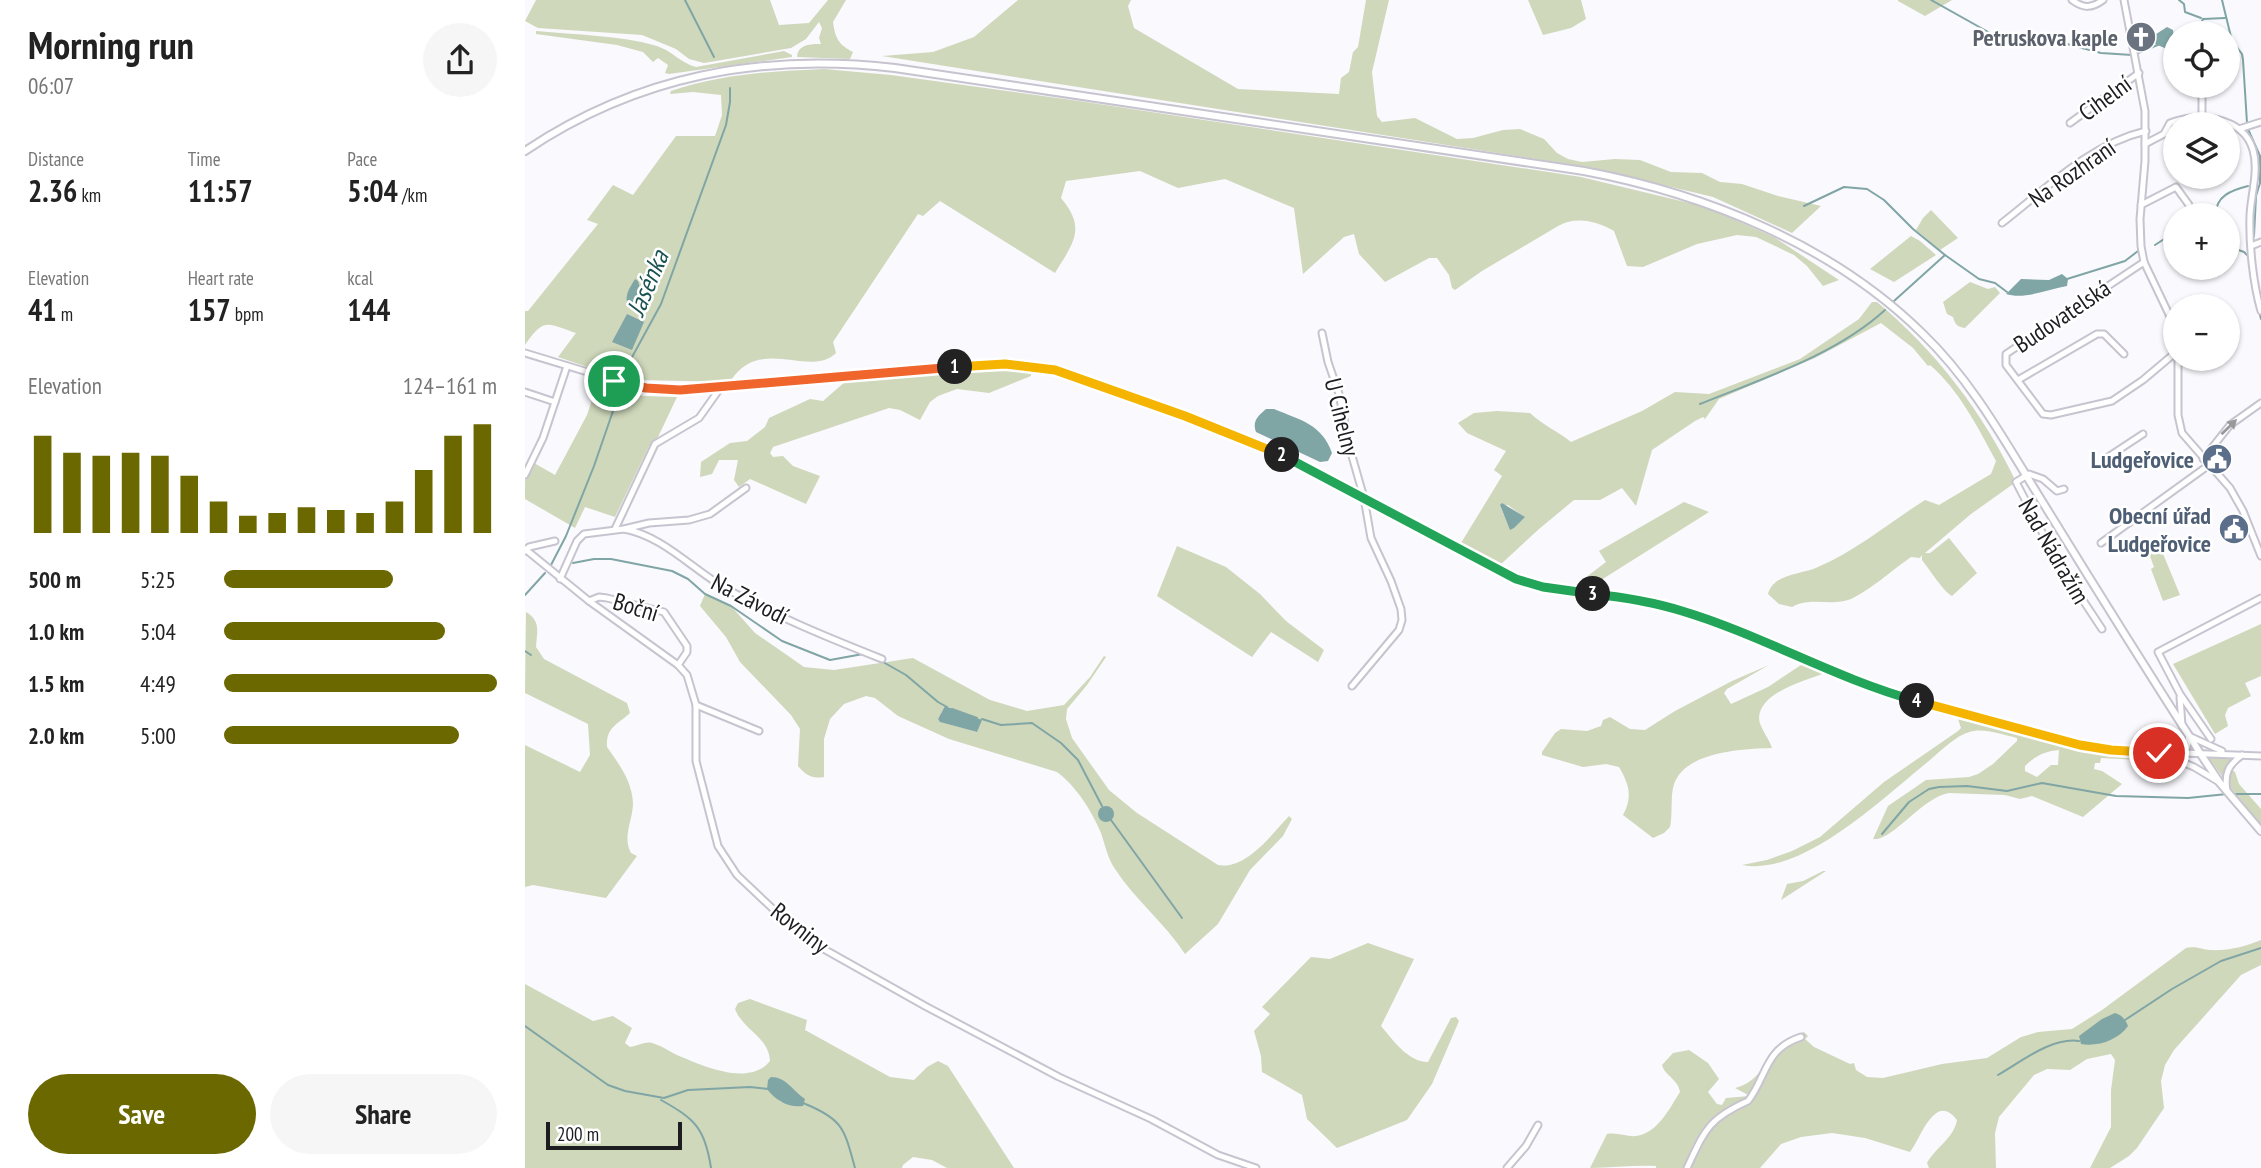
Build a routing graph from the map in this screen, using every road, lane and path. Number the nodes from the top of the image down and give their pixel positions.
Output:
1 (2072, 0) edge
2 (2103, 0) edge
3 (2124, 0) edge
4 (2140, 73) junction
5 (2261, 122) edge
6 (2070, 123) dead end
7 (2240, 129) edge
8 (2240, 130) edge
9 (2145, 131) junction
10 (2163, 135) edge
11 (2145, 144) junction
12 (525, 151) edge
13 (2188, 203) edge
14 (2141, 205) junction
15 (2002, 223) dead end
16 (2261, 242) edge
17 (2251, 246) junction
18 (2144, 262) junction
19 (2163, 302) edge
20 (2261, 311) edge
21 (1322, 333) dead end
22 (525, 353) edge
23 (2124, 354) dead end
24 (2163, 363) edge
25 (567, 366) junction
26 (2178, 371) edge
27 (2018, 380) junction
28 (721, 387) junction
29 (525, 392) edge
30 (555, 402) junction
31 (2261, 403) edge
32 (2141, 435) dead end
33 (2105, 459) dead end
34 (2203, 459) junction
35 (2209, 466) junction
36 (527, 467) edge
37 (525, 475) edge
38 (2026, 476) junction
39 (746, 488) dead end
40 (2061, 490) dead end
41 (1364, 498) junction
42 (615, 529) junction
43 (624, 529) junction
44 (2261, 530) edge
45 (2252, 534) junction
46 (555, 541) dead end
47 (2101, 543) dead end
48 (525, 550) edge
49 (2261, 555) edge
50 (560, 579) junction
51 (2261, 598) edge
52 (589, 601) junction
53 (2102, 629) dead end
54 (882, 659) dead end
55 (678, 665) junction
56 (2165, 667) junction
57 (2150, 674) junction
58 (1352, 686) dead end
59 (2180, 694) junction
60 (696, 705) junction
61 (2182, 726) junction
62 (759, 730) dead end
63 (2189, 736) junction
64 (2211, 739) dead end
65 (2159, 753) junction
66 (2179, 753) junction
67 (2200, 754) junction
68 (2242, 755) junction
69 (2261, 756) edge
70 (2220, 783) junction
71 (2227, 791) junction
72 (2261, 831) edge
73 (1801, 1037) dead end
74 (1538, 1125) dead end
75 (1230, 1160) junction
76 (1230, 1168) edge
77 (1256, 1168) edge
78 (1507, 1168) edge
79 (1687, 1168) edge

1 - 2 street
3 - 4 street
4 - 6 street, Cihelní
4 - 9 street
5 - 7 street
8 - 17 street
9 - 11 street
9 - 15 street, Na Rozhraní
10 - 11 street
11 - 14 street
12 - 38 main road
13 - 14 street
14 - 18 street
16 - 17 street
17 - 20 street
18 - 19 street
18 - 27 street, Budovatelská
21 - 41 street, U Cihelny
22 - 25 street
23 - 27 street, Budovatelská
24 - 27 street, Budovatelská
25 - 28 street
25 - 30 street
26 - 34 street
28 - 41 street
28 - 42 street
29 - 30 street
30 - 36 street
34 -> 31 street
32 - 33 street
34 - 35 street
35 - 45 street
35 - 47 street
36 - 37 street
38 - 40 street
38 - 53 street, Nad Nádražím
38 - 57 main road
39 - 43 street, Na Závodí
41 - 58 street, U Cihelny
41 - 65 street
42 - 43 street, Na Závodí
42 - 50 street, Na Závodí
43 - 54 street, Na Závodí
44 - 45 street
45 - 49 street
46 - 48 street
48 - 50 street, Rovniny
50 - 52 street, Rovniny
51 - 56 street
52 - 55 street, Rovniny
52 - 55 street, Boční
55 - 60 street, Rovniny
56 - 57 street
56 - 59 street
57 - 61 main road
59 - 61 street
59 - 64 street
60 - 62 street
60 - 75 street, Rovniny
61 - 63 main road
63 - 66 street
63 - 67 main road
63 - 68 street
65 - 66 street
65 - 70 street
66 - 67 street
67 - 68 street
67 - 70 main road
68 - 69 street
68 - 71 street
70 - 71 main road
71 - 72 main road
73 - 79 street
74 - 78 street
75 - 76 street
75 - 77 street, Rovniny

